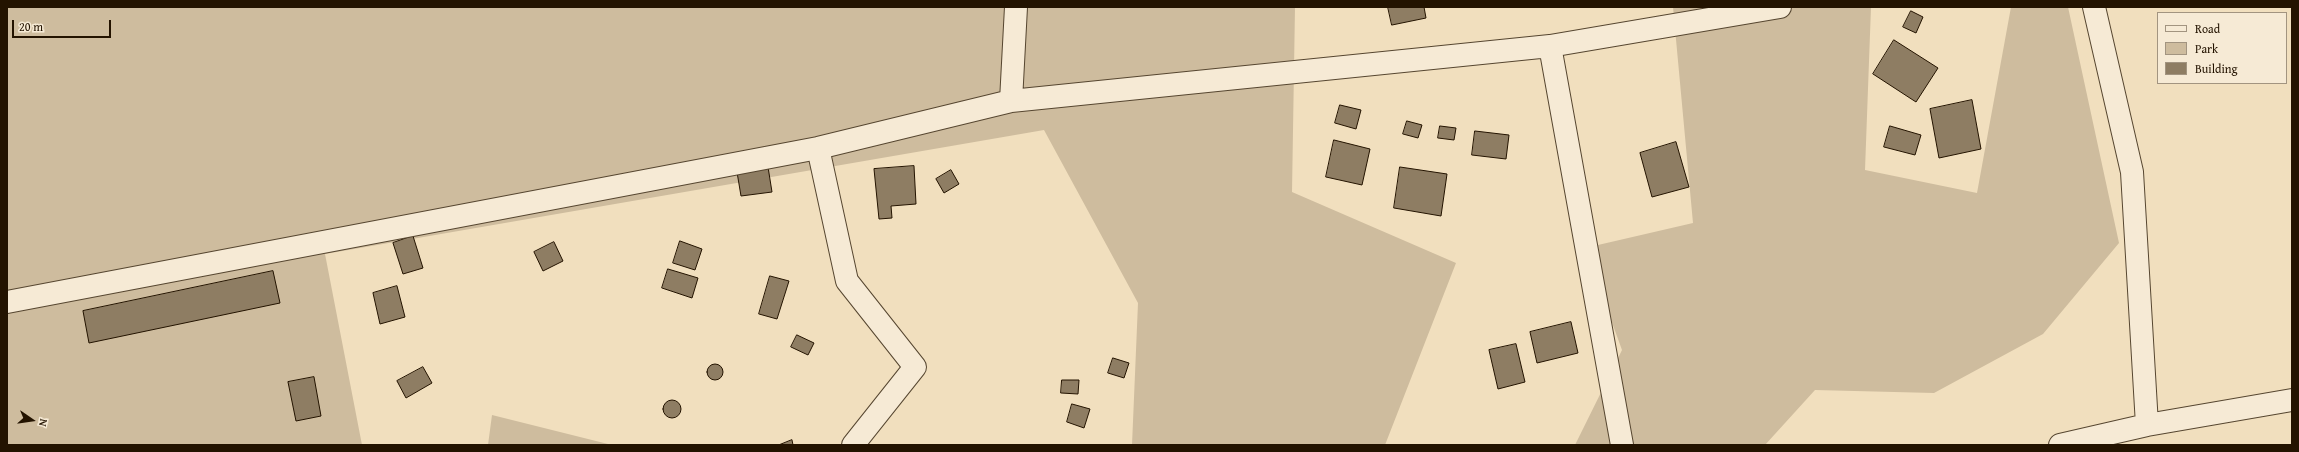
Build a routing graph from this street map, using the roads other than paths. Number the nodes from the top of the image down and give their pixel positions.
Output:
1 (1016, 7) edge
2 (1780, 7) edge
3 (2094, 7) edge
4 (1550, 46) junction
5 (1011, 101) junction
6 (818, 148) junction
7 (7, 302) edge
8 (2292, 400) edge
9 (2147, 425) junction
10 (853, 445) edge
11 (1622, 445) edge
12 (2060, 445) edge

1 - 5 street
2 - 4 street
3 - 9 street
4 - 5 street
4 - 11 street
5 - 6 street
6 - 7 street
6 - 10 street
8 - 9 street
9 - 12 street

